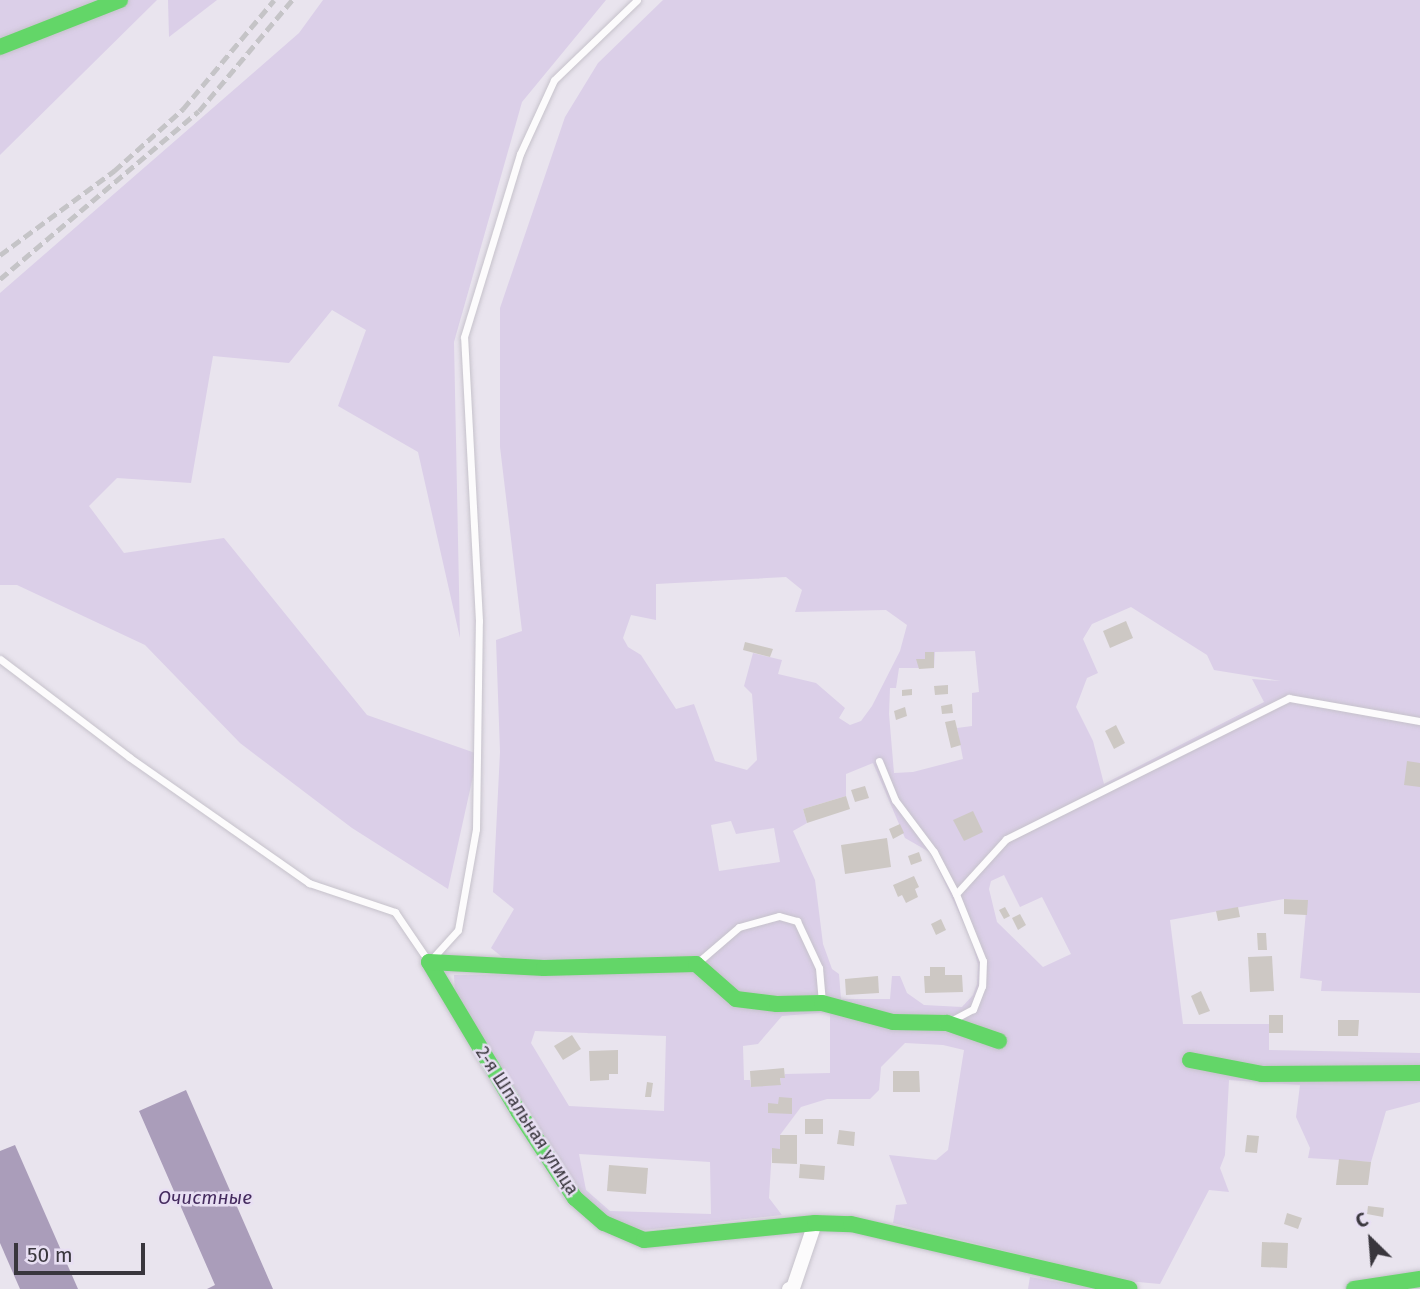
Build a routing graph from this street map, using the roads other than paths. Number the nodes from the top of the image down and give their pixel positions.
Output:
1 (120, 0) edge
2 (636, 0) edge
3 (0, 47) edge
4 (0, 659) edge
5 (1420, 721) edge
6 (879, 761) dead end
7 (956, 894) junction
8 (429, 962) junction
9 (696, 964) junction
10 (822, 1003) junction
11 (947, 1023) junction
12 (999, 1041) dead end
13 (1189, 1060) dead end
14 (1420, 1073) edge
15 (815, 1223) junction
16 (1420, 1279) edge
17 (791, 1289) edge
18 (800, 1289) edge
19 (1130, 1289) edge
20 (1354, 1289) edge

1 - 3 street
2 - 8 lane
4 - 8 lane
5 - 7 lane
6 - 7 lane
7 - 11 lane
8 - 9 street
8 - 15 street, 2-я Шпальная улица
9 - 10 street
9 - 10 lane
10 - 11 street
11 - 12 street
13 - 14 street
15 - 17 street
15 - 19 street, 2-я Шпальная улица
16 - 20 street
17 - 18 street

